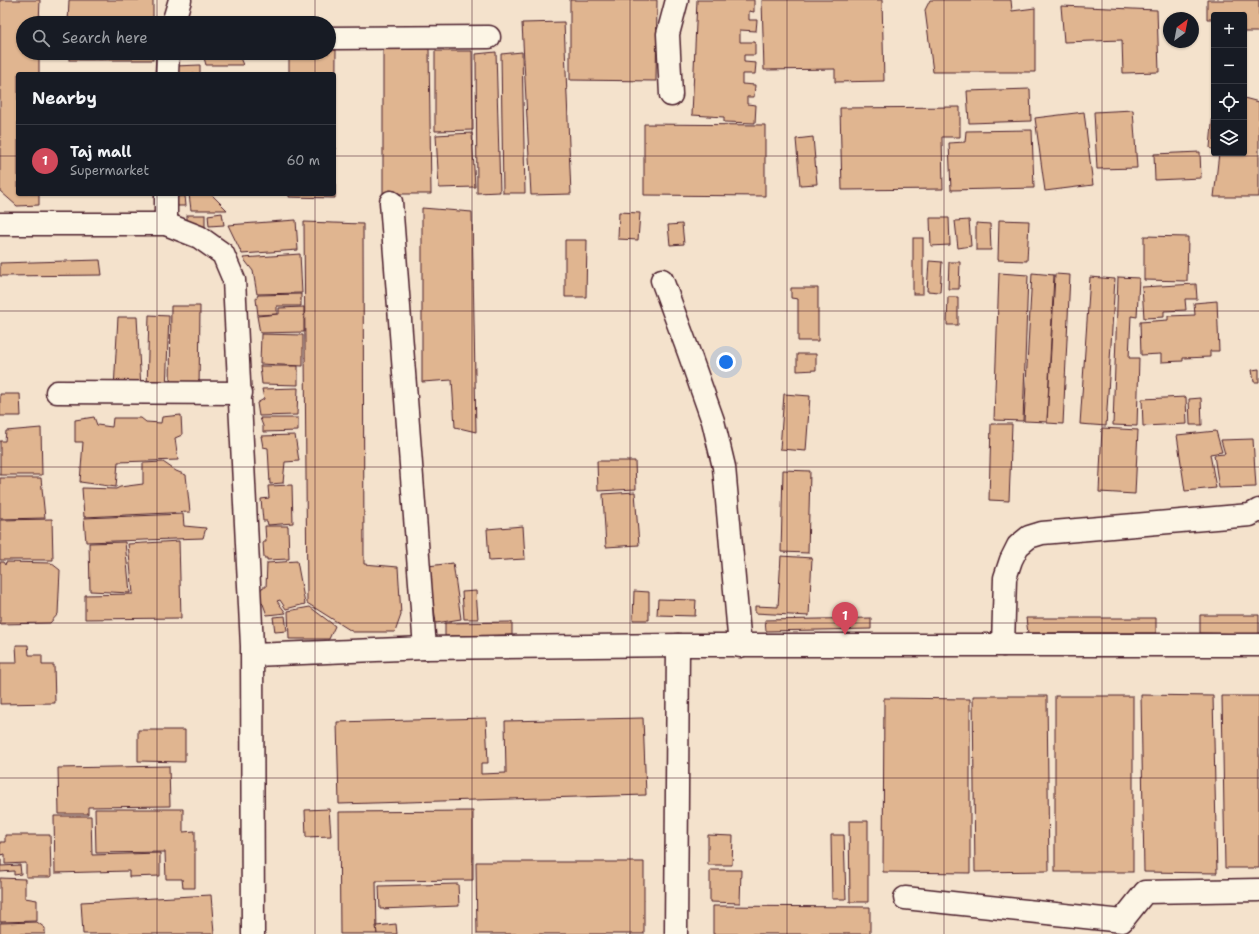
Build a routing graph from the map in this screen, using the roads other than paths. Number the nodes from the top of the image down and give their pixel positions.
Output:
1 (180, 0) edge
2 (676, 0) edge
3 (175, 16) edge
4 (489, 37) dead end
5 (336, 38) edge
6 (168, 60) edge
7 (167, 72) edge
8 (671, 95) dead end
9 (166, 196) edge
10 (391, 202) dead end
11 (0, 224) edge
12 (166, 224) junction
13 (662, 280) dead end
14 (57, 392) dead end
15 (241, 393) junction
16 (1259, 510) edge
17 (678, 645) junction
18 (1003, 645) junction
19 (1259, 645) edge
20 (740, 646) junction
21 (424, 648) junction
22 (253, 655) junction
23 (1259, 890) edge
24 (905, 898) dead end
25 (1120, 928) edge
26 (254, 934) edge
27 (676, 934) edge

1 - 3 street
2 - 8 street
4 - 5 street
6 - 7 street
9 - 12 street
10 - 21 street
11 - 12 street
12 - 15 street
13 - 20 street
14 - 15 street
15 - 22 street
16 - 18 street
17 - 20 street
17 - 21 street
17 - 27 street
18 - 19 street
18 - 20 street
21 - 22 street
22 - 26 street
23 - 25 street
24 - 25 street

